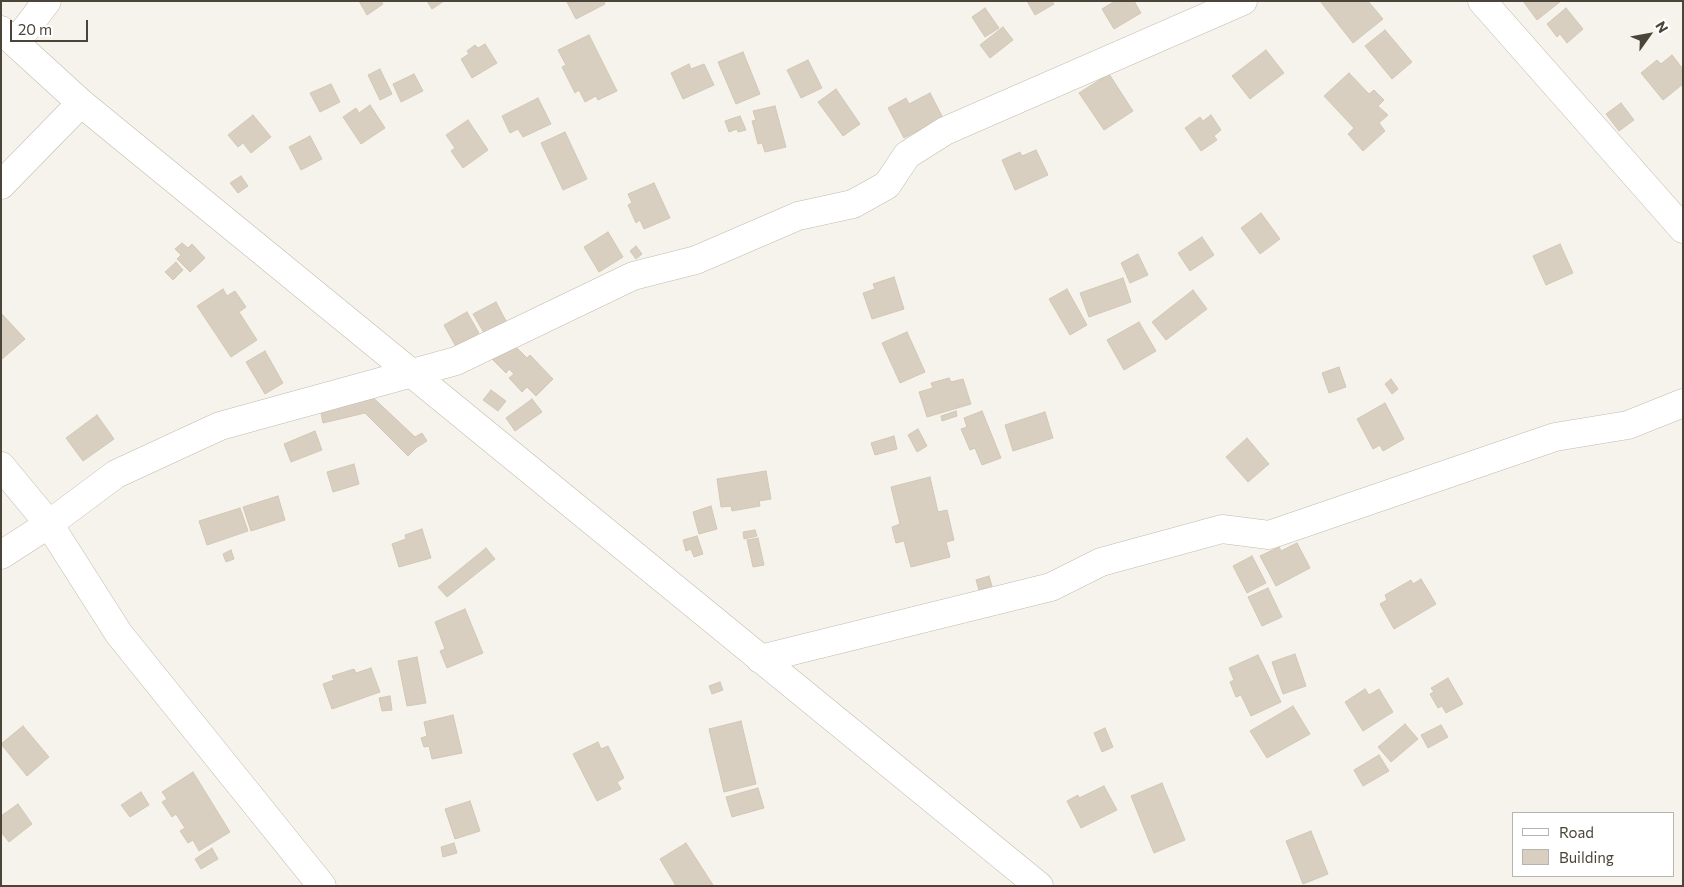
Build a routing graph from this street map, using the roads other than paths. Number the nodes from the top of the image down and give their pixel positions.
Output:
1 (47, 1) edge
2 (1243, 1) edge
3 (1482, 1) edge
4 (8, 36) edge
5 (81, 103) junction
6 (1, 185) edge
7 (1683, 229) edge
8 (411, 373) junction
9 (1683, 403) edge
10 (1, 466) edge
11 (49, 524) junction
12 (1, 555) edge
13 (760, 658) junction
14 (322, 886) edge
15 (1039, 886) edge

1 - 4 street
2 - 8 street
3 - 7 street
4 - 5 street
5 - 6 street
5 - 8 street
8 - 11 street
8 - 13 street
9 - 13 street
10 - 11 street
11 - 12 street
11 - 14 street
13 - 15 street

